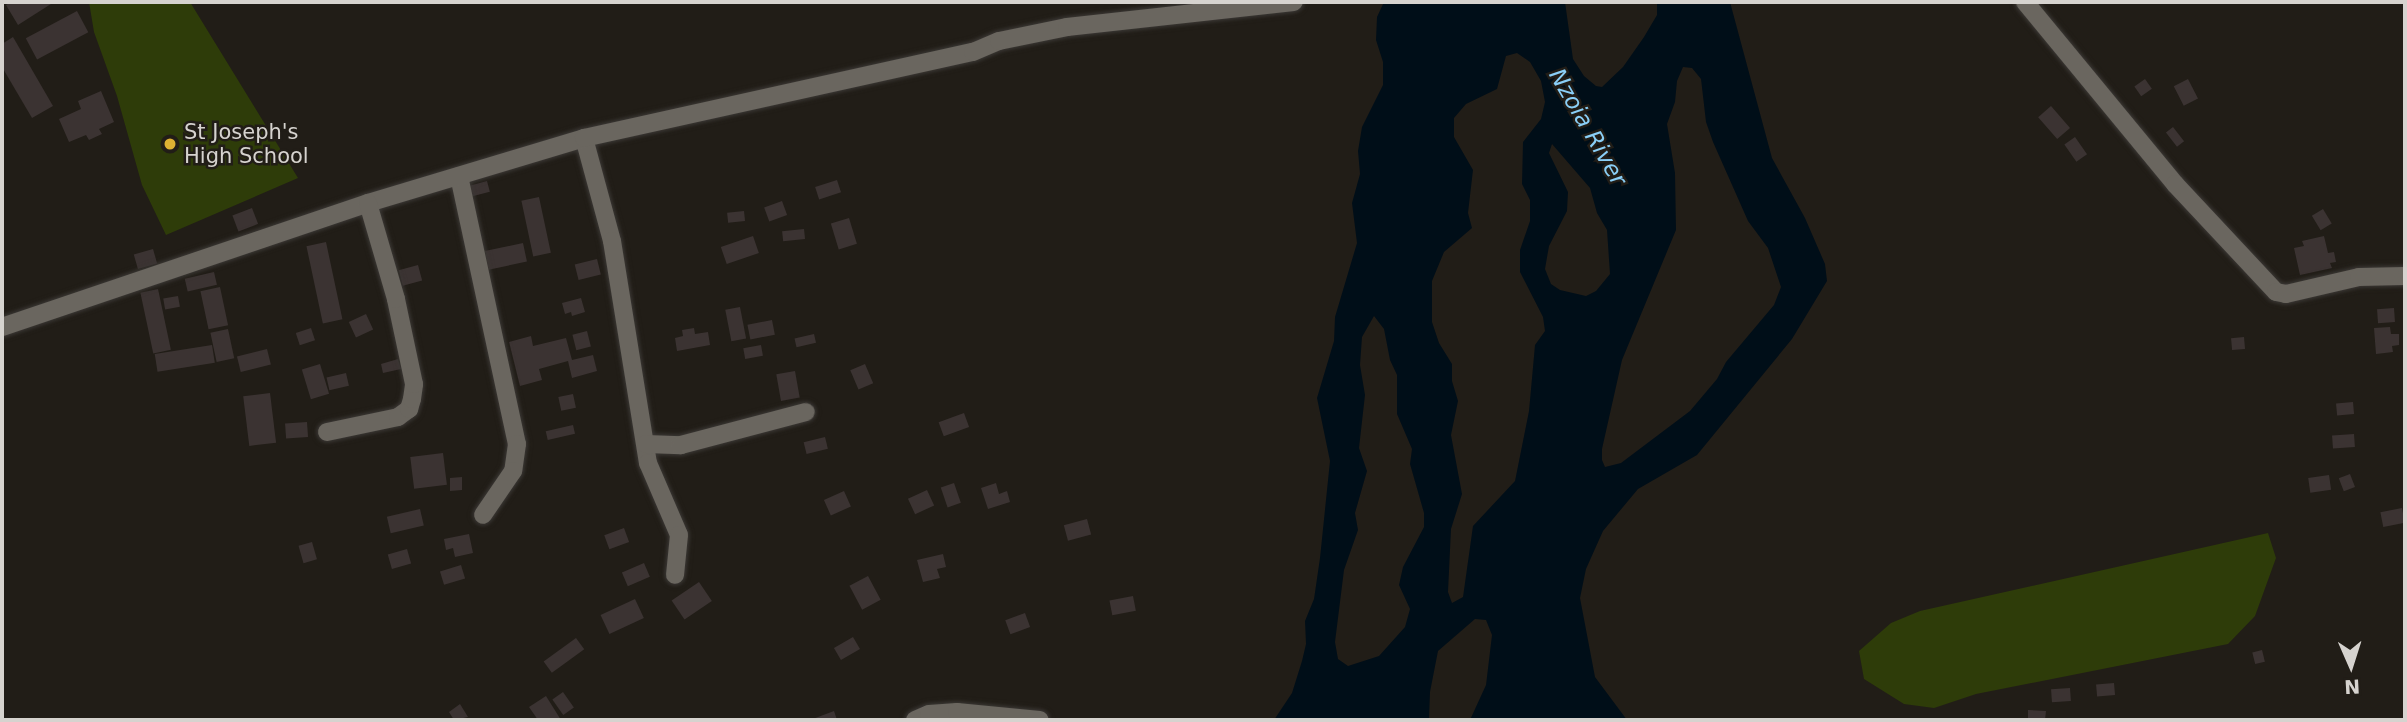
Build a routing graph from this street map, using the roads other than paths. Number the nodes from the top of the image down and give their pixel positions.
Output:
1 (1294, 2) edge
2 (2025, 2) edge
3 (584, 138) junction
4 (459, 176) junction
5 (368, 203) junction
6 (2405, 276) edge
7 (2, 327) edge
8 (806, 412) dead end
9 (327, 432) dead end
10 (646, 444) junction
11 (483, 515) dead end
12 (675, 575) dead end
13 (915, 720) edge
14 (1040, 720) edge

1 - 3 street
2 - 6 street
3 - 4 street
3 - 10 street
4 - 5 street
4 - 11 street
5 - 7 street
5 - 9 street
8 - 10 street
10 - 12 street
13 - 14 street

